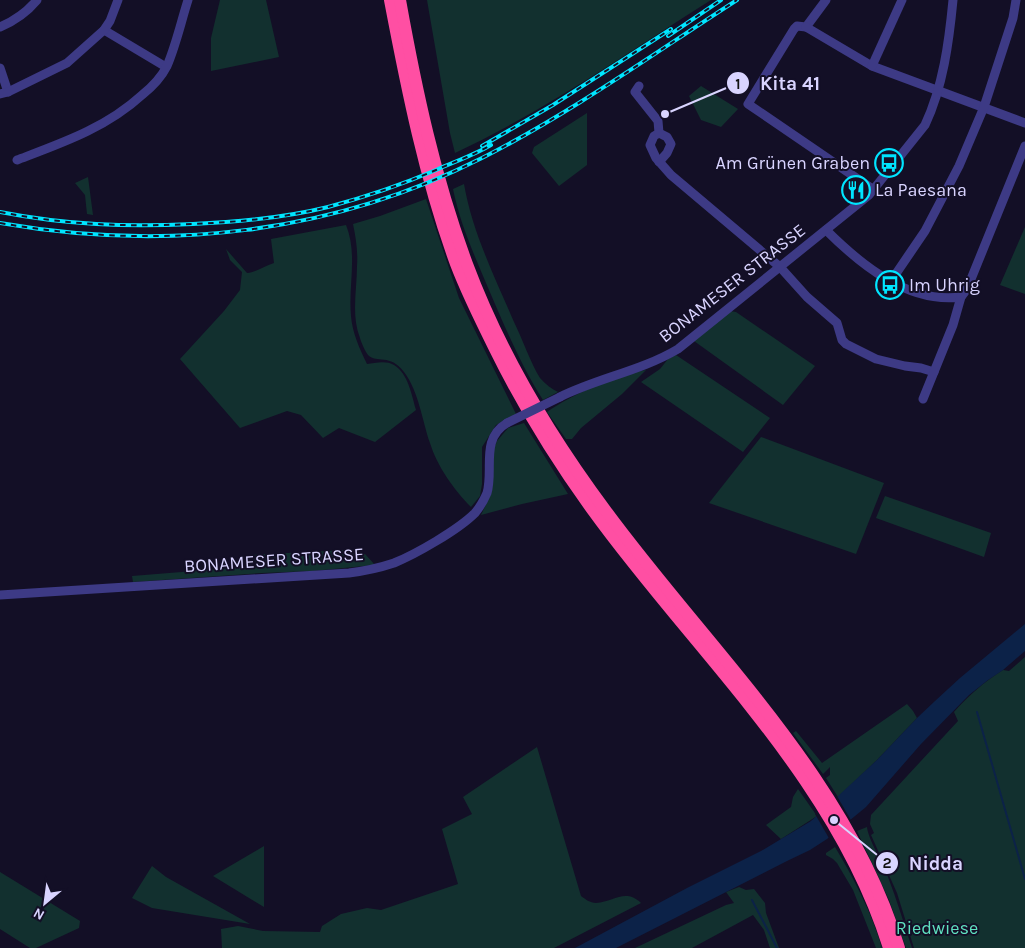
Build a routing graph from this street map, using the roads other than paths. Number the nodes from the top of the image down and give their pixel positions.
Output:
1 (38, 0) edge
2 (118, 0) edge
3 (188, 0) edge
4 (390, 0) edge
5 (400, 0) edge
6 (826, 0) edge
7 (902, 0) edge
8 (953, 0) edge
9 (1016, 0) edge
10 (0, 27) edge
11 (802, 27) junction
12 (104, 30) junction
13 (872, 66) junction
14 (166, 67) junction
15 (0, 68) edge
16 (639, 86) dead end
17 (939, 92) junction
18 (4, 93) edge
19 (984, 107) junction
20 (1025, 123) edge
21 (659, 133) junction
22 (1025, 146) edge
23 (17, 160) dead end
24 (659, 162) junction
25 (874, 190) junction
26 (826, 230) junction
27 (780, 267) junction
28 (891, 281) junction
29 (961, 297) junction
30 (934, 372) junction
31 (923, 399) dead end
32 (0, 595) edge
33 (825, 804) junction
34 (844, 836) junction
35 (889, 948) edge
36 (899, 948) edge

1 - 10 street
2 - 12 street
3 - 14 street
4 - 33 highway
5 - 33 highway
6 - 11 street
7 - 13 street
8 - 17 street, BONAMESER STRASSE
9 - 19 street
11 - 13 street
11 - 25 street
12 - 14 street
12 - 18 street
13 - 17 street
14 - 23 street
15 - 18 street
16 - 21 street
17 - 19 street
17 - 25 street, BONAMESER STRASSE
19 - 20 street
19 - 28 street
21 - 24 street
21 - 24 street
22 - 29 street
24 - 27 street
25 - 26 street, BONAMESER STRASSE
26 - 27 street, BONAMESER STRASSE
26 - 28 street
27 - 30 street
27 - 32 street, BONAMESER STRASSE, bridge
28 - 29 street
29 - 30 street
30 - 31 street
33 - 34 highway
34 - 35 highway
34 - 36 highway

